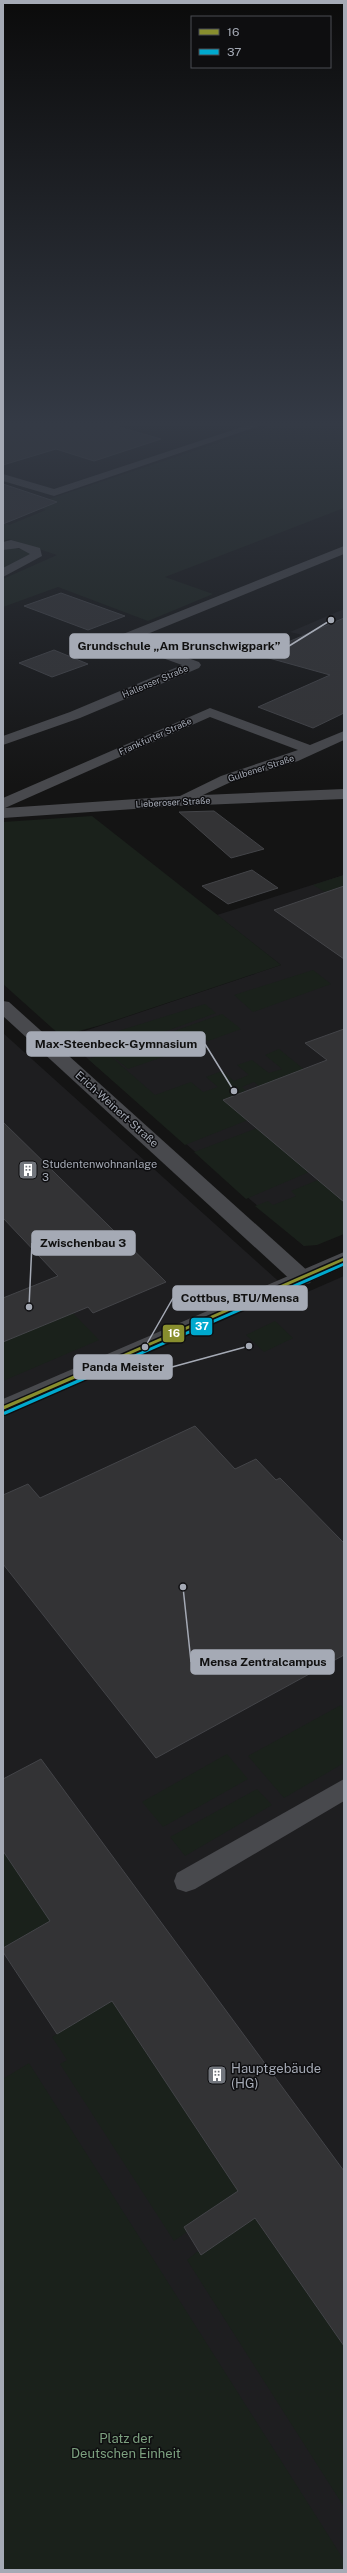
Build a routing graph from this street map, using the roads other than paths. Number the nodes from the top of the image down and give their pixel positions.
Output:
1 (18, 545) edge
2 (344, 550) edge
3 (3, 573) edge
4 (344, 735) edge
5 (3, 742) edge
6 (310, 750) junction
7 (344, 794) edge
8 (178, 801) junction
9 (3, 804) edge
10 (3, 813) edge
11 (3, 1006) edge
12 (344, 1259) edge
13 (302, 1278) junction
14 (3, 1408) edge
15 (344, 1789) edge
16 (186, 1881) dead end

1 - 3 street
2 - 5 street, Hallenser Straße
4 - 6 street, Gulbener Straße
6 - 8 street, Gulbener Straße
6 - 9 street, Frankfurter Straße
7 - 8 street, Lieberoser Straße
8 - 10 street, Lieberoser Straße
11 - 13 street, Erich-Weinert-Straße
12 - 13 street
13 - 14 street
15 - 16 street

